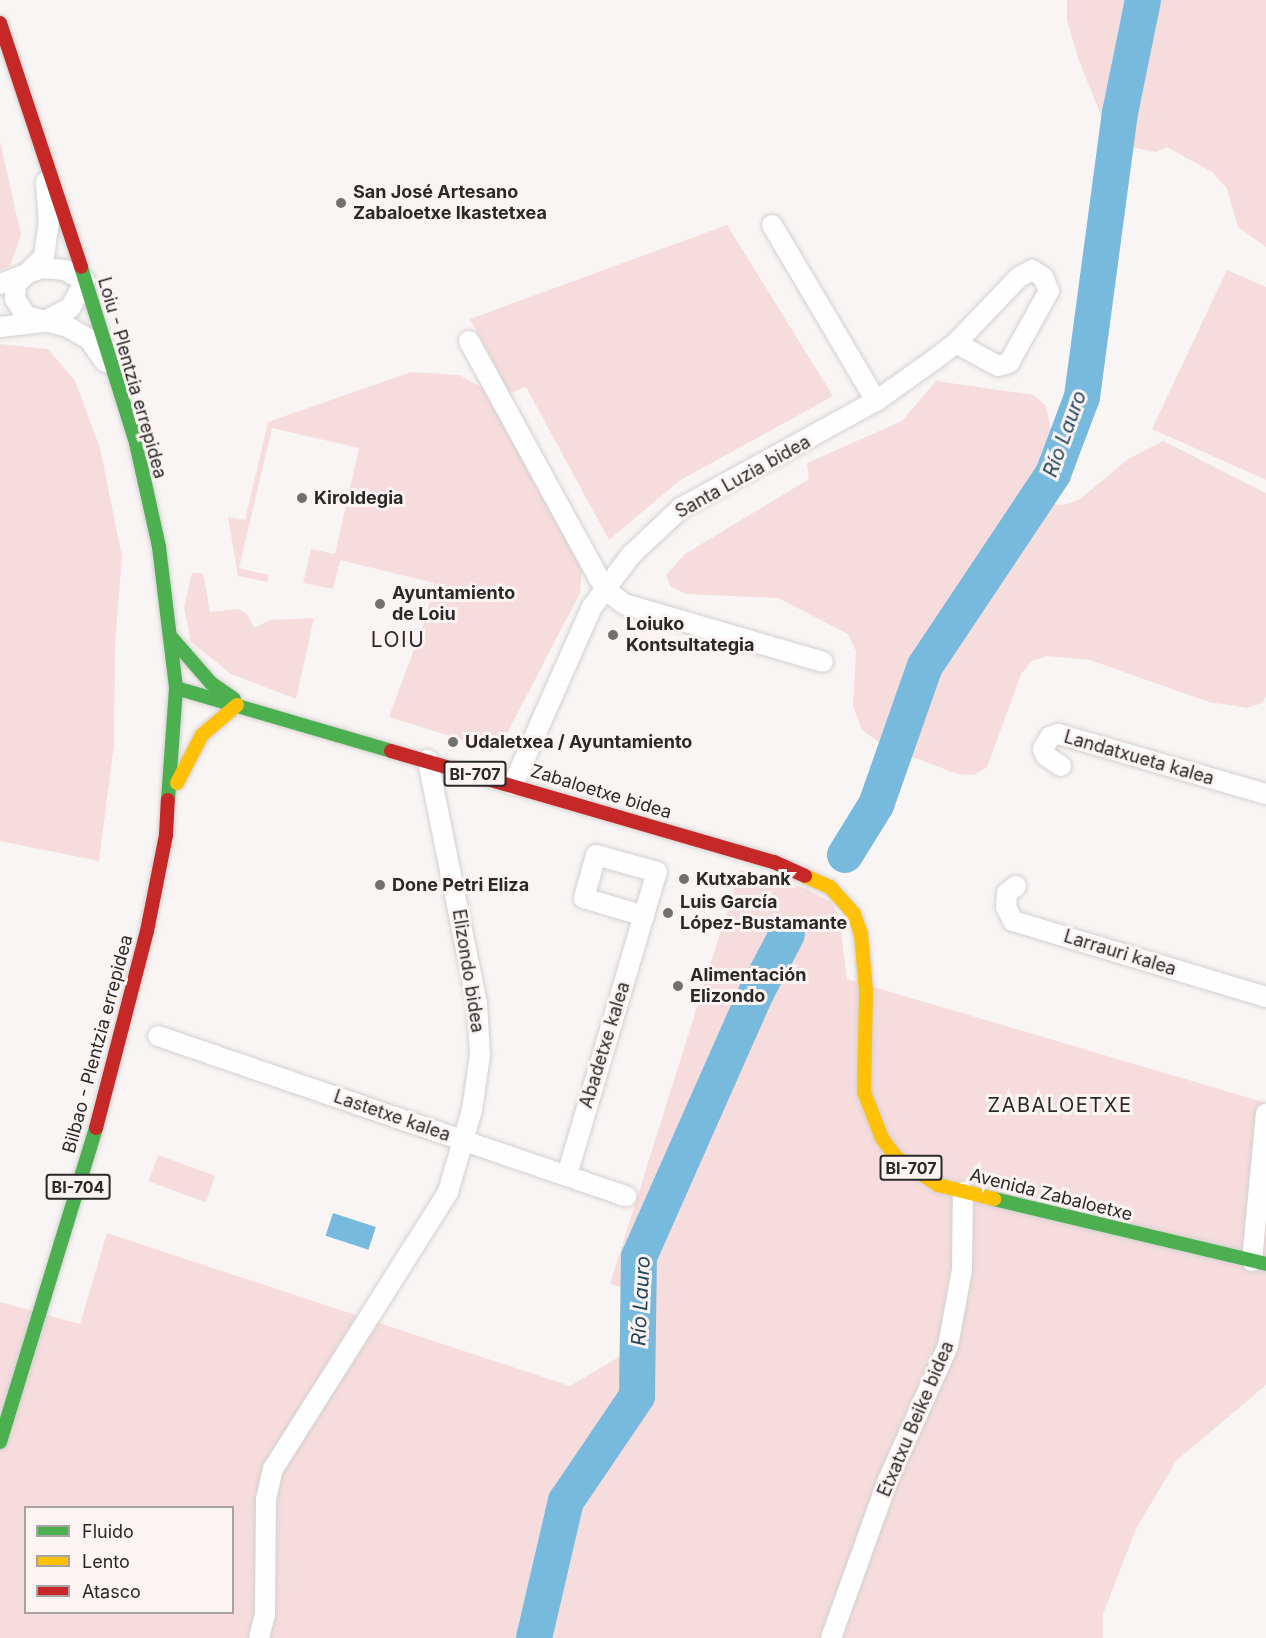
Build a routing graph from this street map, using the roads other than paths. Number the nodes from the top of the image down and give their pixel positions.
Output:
1 (0, 23) edge
2 (42, 141) junction
3 (772, 225) dead end
4 (25, 272) junction
5 (85, 282) junction
6 (0, 284) edge
7 (43, 322) junction
8 (0, 327) edge
9 (469, 341) dead end
10 (956, 343) junction
11 (117, 380) junction
12 (876, 401) junction
13 (605, 589) junction
14 (171, 637) junction
15 (823, 662) dead end
16 (176, 688) junction
17 (241, 706) junction
18 (428, 760) junction
19 (1061, 766) dead end
20 (513, 785) junction
21 (1266, 794) edge
22 (170, 797) junction
23 (774, 862) joint
24 (1016, 886) dead end
25 (644, 916) dead end
26 (147, 931) joint
27 (1266, 997) edge
28 (158, 1036) dead end
29 (1266, 1114) edge
30 (463, 1140) junction
31 (567, 1175) junction
32 (963, 1192) junction
33 (626, 1196) dead end
34 (1259, 1263) edge
35 (0, 1442) edge
36 (259, 1638) edge
37 (831, 1638) edge

1 - 2 main road, Loiu - Plentzia errepidea
2 - 4 street
2 - 5 main road, Loiu - Plentzia errepidea
3 - 12 street
4 - 5 street
4 - 6 street
4 - 7 street
5 - 7 street
5 - 11 main road, Loiu - Plentzia errepidea
7 - 8 street
7 - 11 street
9 - 13 street
10 - 10 street, Santa Luzia bidea
10 - 12 street, Santa Luzia bidea
11 - 14 main road, Loiu - Plentzia errepidea
12 - 13 street, Santa Luzia bidea
13 - 15 street
13 - 20 street, Santa Luzia bidea
14 - 16 main road, Loiu - Plentzia errepidea
14 - 17 main road
16 - 17 main road, Zabaloetxe bidea / BI-707
16 - 22 main road, Loiu - Plentzia errepidea / BI-704
17 - 18 main road, Zabaloetxe bidea / BI-707
17 - 22 main road
18 - 20 main road, Zabaloetxe bidea / BI-707
18 - 30 street, Elizondo bidea
19 - 21 street, Landatxueta kalea
20 - 23 main road, Zabaloetxe bidea / BI-707
22 - 26 main road, Loiu - Plentzia errepidea / BI-704
23 - 32 main road, Avenida Zabaloetxe / BI-707
24 - 27 street, Larrauri kalea
25 - 31 street, Abadetxe kalea
26 - 35 main road, Bilbao - Plentzia errepidea / BI-704
28 - 30 street, Lastetxe kalea
29 - 34 street
30 - 31 street, Lastetxe kalea
30 - 36 street, Elizondo bidea
31 - 33 street, Lastetxe kalea
32 - 34 main road, Avenida Zabaloetxe / BI-707
32 - 37 street, Etxatxu Beike bidea

